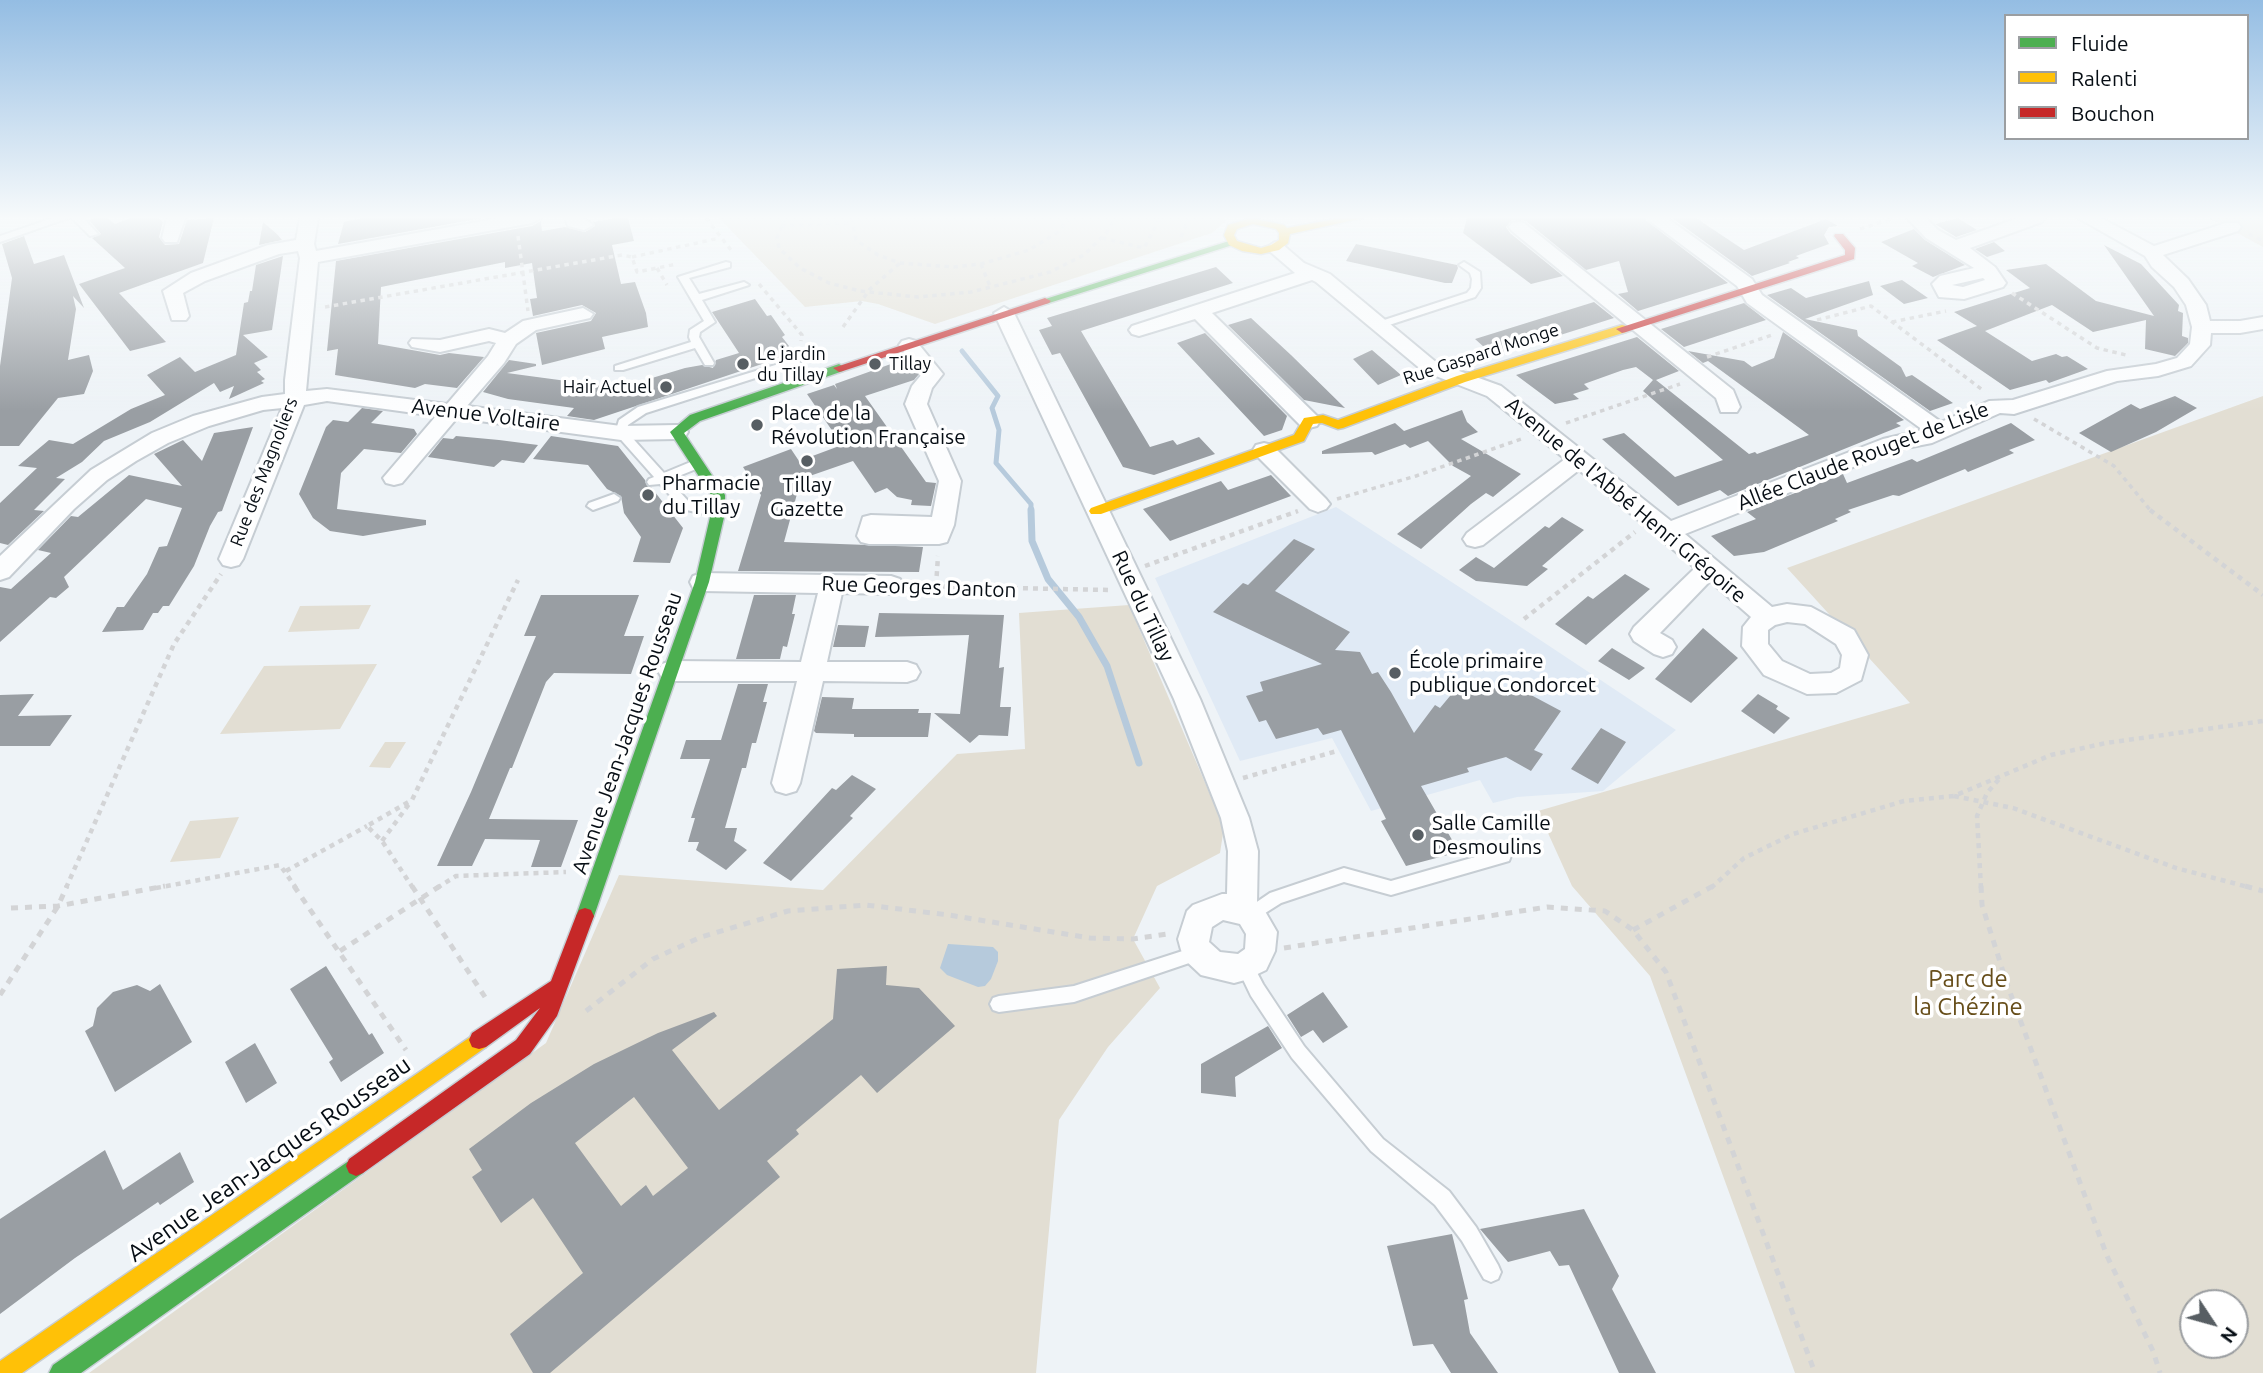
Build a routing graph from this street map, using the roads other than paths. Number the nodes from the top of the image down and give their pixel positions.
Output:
1 (188, 282) edge
2 (305, 282) edge
3 (686, 282) edge
4 (1105, 282) edge
5 (1289, 282) edge
6 (1325, 282) edge
7 (1477, 282) edge
8 (1586, 282) edge
9 (1744, 282) edge
10 (1776, 282) edge
11 (1944, 282) edge
12 (2180, 282) edge
13 (744, 285) dead end
14 (1749, 291) junction
15 (697, 298) junction
16 (1946, 302) road end
17 (1199, 310) junction
18 (1004, 313) junction
19 (583, 314) dead end
20 (179, 316) dead end
21 (2263, 323) edge
22 (1638, 324) junction
23 (1379, 325) junction
24 (2202, 327) junction
25 (1139, 330) dead end
26 (508, 340) junction
27 (419, 343) dead end
28 (696, 344) junction
29 (909, 345) junction
30 (795, 362) dead end
31 (709, 363) dead end
32 (619, 368) dead end
33 (1461, 379) junction
34 (296, 398) junction
35 (1729, 407) dead end
36 (452, 411) junction
37 (1309, 421) junction
38 (1939, 431) junction
39 (677, 432) junction
40 (621, 433) junction
41 (1264, 450) junction
42 (1579, 459) junction
43 (697, 464) junction
44 (394, 478) dead end
45 (655, 481) junction
46 (614, 498) dead end
47 (1318, 504) dead end
48 (593, 506) dead end
49 (1097, 511) junction
50 (718, 513) junction
51 (1659, 524) junction
52 (940, 531) road end
53 (1475, 539) dead end
54 (231, 559) road end
55 (1709, 568) junction
56 (0, 571) edge
57 (702, 582) junction
58 (832, 584) junction
59 (891, 585) road end
60 (1767, 617) dead end
61 (1663, 647) dead end
62 (671, 671) junction
63 (907, 672) dead end
64 (812, 673) junction
65 (786, 783) dead end
66 (1503, 856) dead end
67 (1246, 912) junction
68 (1196, 941) junction
69 (1253, 959) junction
70 (562, 981) junction
71 (999, 1004) dead end
72 (1491, 1272) dead end
73 (2, 1373) edge
74 (61, 1373) edge

1 - 20 street
2 - 34 street, Rue des Magnoliers
3 - 15 lane
4 - 18 street
5 - 17 street
6 - 23 street, Avenue de l'Abbé Henri Grégoire
7 - 23 lane
8 - 22 street
9 - 14 street
10 - 14 street, Rue Gaspard Monge
11 - 16 street
12 - 24 street
13 - 15 lane
14 - 22 street, Rue Gaspard Monge
14 - 38 street
15 - 28 lane
17 - 25 street
17 - 37 street
18 - 29 street
18 - 49 street, Rue du Tillay
19 - 26 street
21 - 24 street
22 - 33 street, Rue Gaspard Monge
22 - 35 street
23 - 33 street, Avenue de l'Abbé Henri Grégoire
24 - 38 street, Allée Claude Rouget de Lisle
26 - 27 street
26 - 36 street
28 - 31 lane
28 - 32 lane
29 - 39 street
29 - 52 street
30 - 40 lane
33 - 37 street, Rue Gaspard Monge
33 - 42 street, Avenue de l'Abbé Henri Grégoire
34 - 36 street, Avenue Voltaire
34 - 54 street, Rue des Magnoliers
34 - 56 street, Avenue Voltaire
36 - 40 street, Avenue Voltaire
36 - 44 street
37 - 41 street
38 - 51 street, Allée Claude Rouget de Lisle
39 - 40 street, Avenue Voltaire
39 - 43 street
40 - 45 lane
41 - 47 street
41 - 49 street
42 - 51 street, Avenue de l'Abbé Henri Grégoire
42 - 53 street
43 - 45 lane
43 - 50 street, Avenue Jean-Jacques Rousseau
45 - 50 lane
46 - 48 lane
49 - 67 street, Rue du Tillay
50 - 57 street, Avenue Jean-Jacques Rousseau
51 - 55 street, Avenue de l'Abbé Henri Grégoire
55 - 60 street, Avenue de l'Abbé Henri Grégoire
55 - 61 street
57 - 58 street, Rue Georges Danton
57 - 62 street, Avenue Jean-Jacques Rousseau
58 - 59 street, Rue Georges Danton
58 - 64 street
62 - 64 street
62 - 70 street, Avenue Jean-Jacques Rousseau
63 - 64 street
64 - 65 street
66 - 67 lane
67 - 68 street
67 - 69 street
68 - 69 street
68 - 71 lane
69 - 72 lane
70 - 73 street, Avenue Jean-Jacques Rousseau
70 - 74 street, Avenue Jean-Jacques Rousseau

